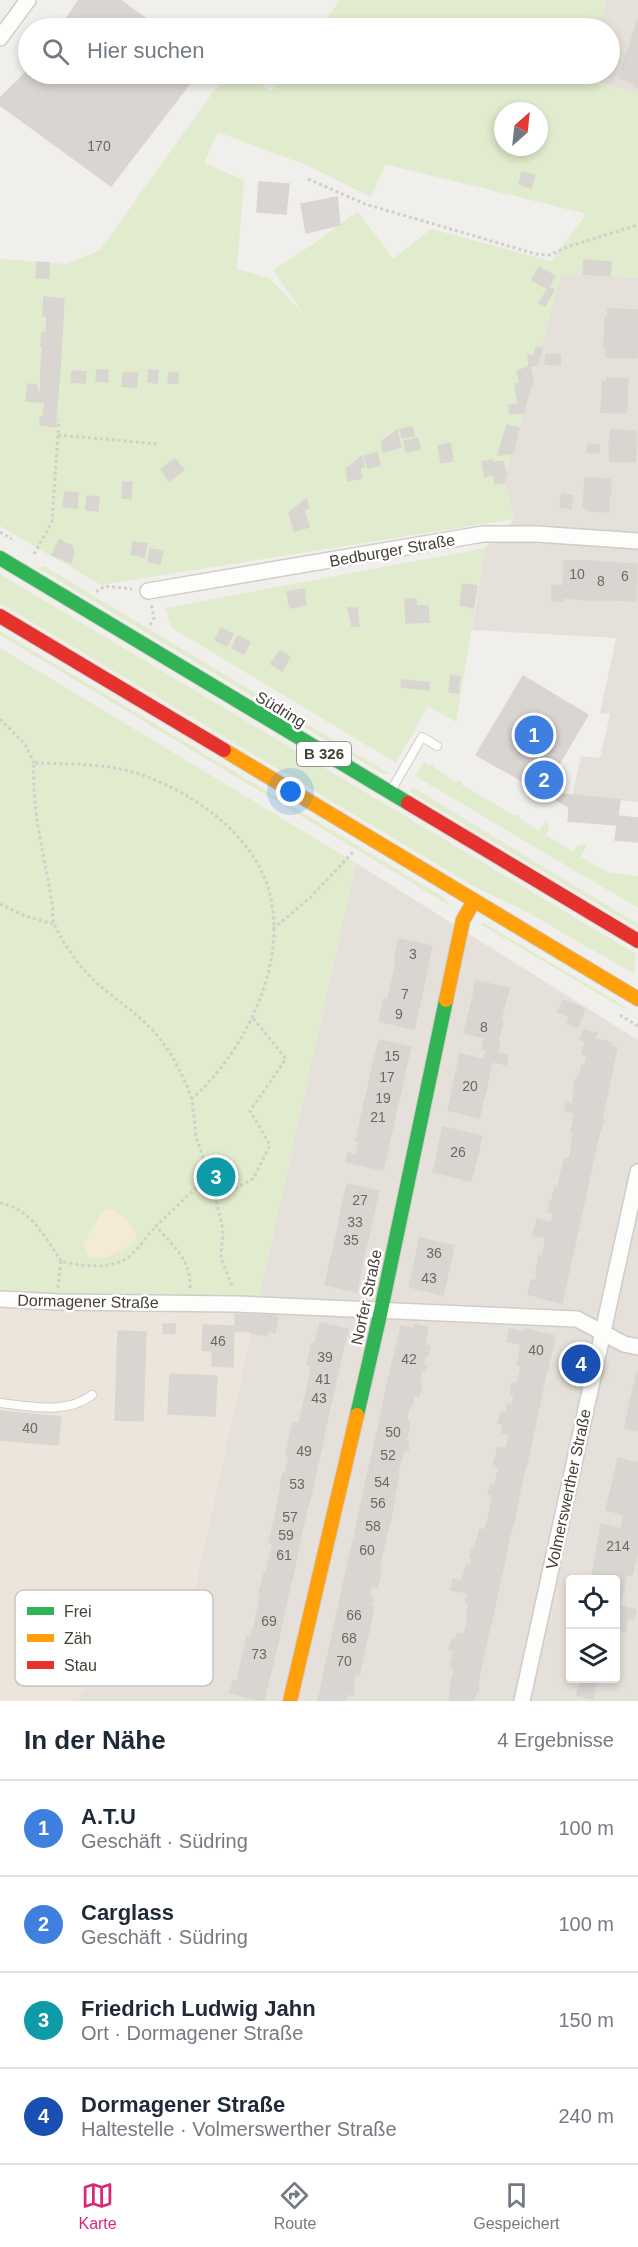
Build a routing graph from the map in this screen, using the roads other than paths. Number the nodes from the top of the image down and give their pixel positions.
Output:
1 (28, 0) edge
2 (0, 38) edge
3 (638, 541) edge
4 (0, 558) edge
5 (148, 591) road end
6 (0, 616) edge
7 (437, 746) dead end
8 (390, 793) junction
9 (474, 901) junction
10 (638, 942) edge
11 (591, 970) junction
12 (638, 983) edge
13 (638, 999) edge
14 (638, 1172) edge
15 (0, 1299) edge
16 (381, 1310) junction
17 (602, 1332) junction
18 (638, 1347) edge
19 (92, 1395) dead end
20 (0, 1403) edge
21 (290, 1701) edge
22 (522, 1701) edge

1 - 2 street
3 - 5 street, Bedburger Straße
4 - 8 main road, Südring / B 326
6 - 9 main road, B 326
7 - 8 lane
8 - 10 main road, Südring / B 326
9 - 11 main road, B 326
9 - 16 main road, Norfer Straße
11 - 12 main road, B 326
11 - 13 main road, B 326
14 - 17 street, Volmerswerther Straße
15 - 16 street, Dormagener Straße
16 - 17 street, Dormagener Straße
16 - 21 main road, Norfer Straße
17 - 18 street, Dormagener Straße
17 - 22 street, Volmerswerther Straße
19 - 20 lane

